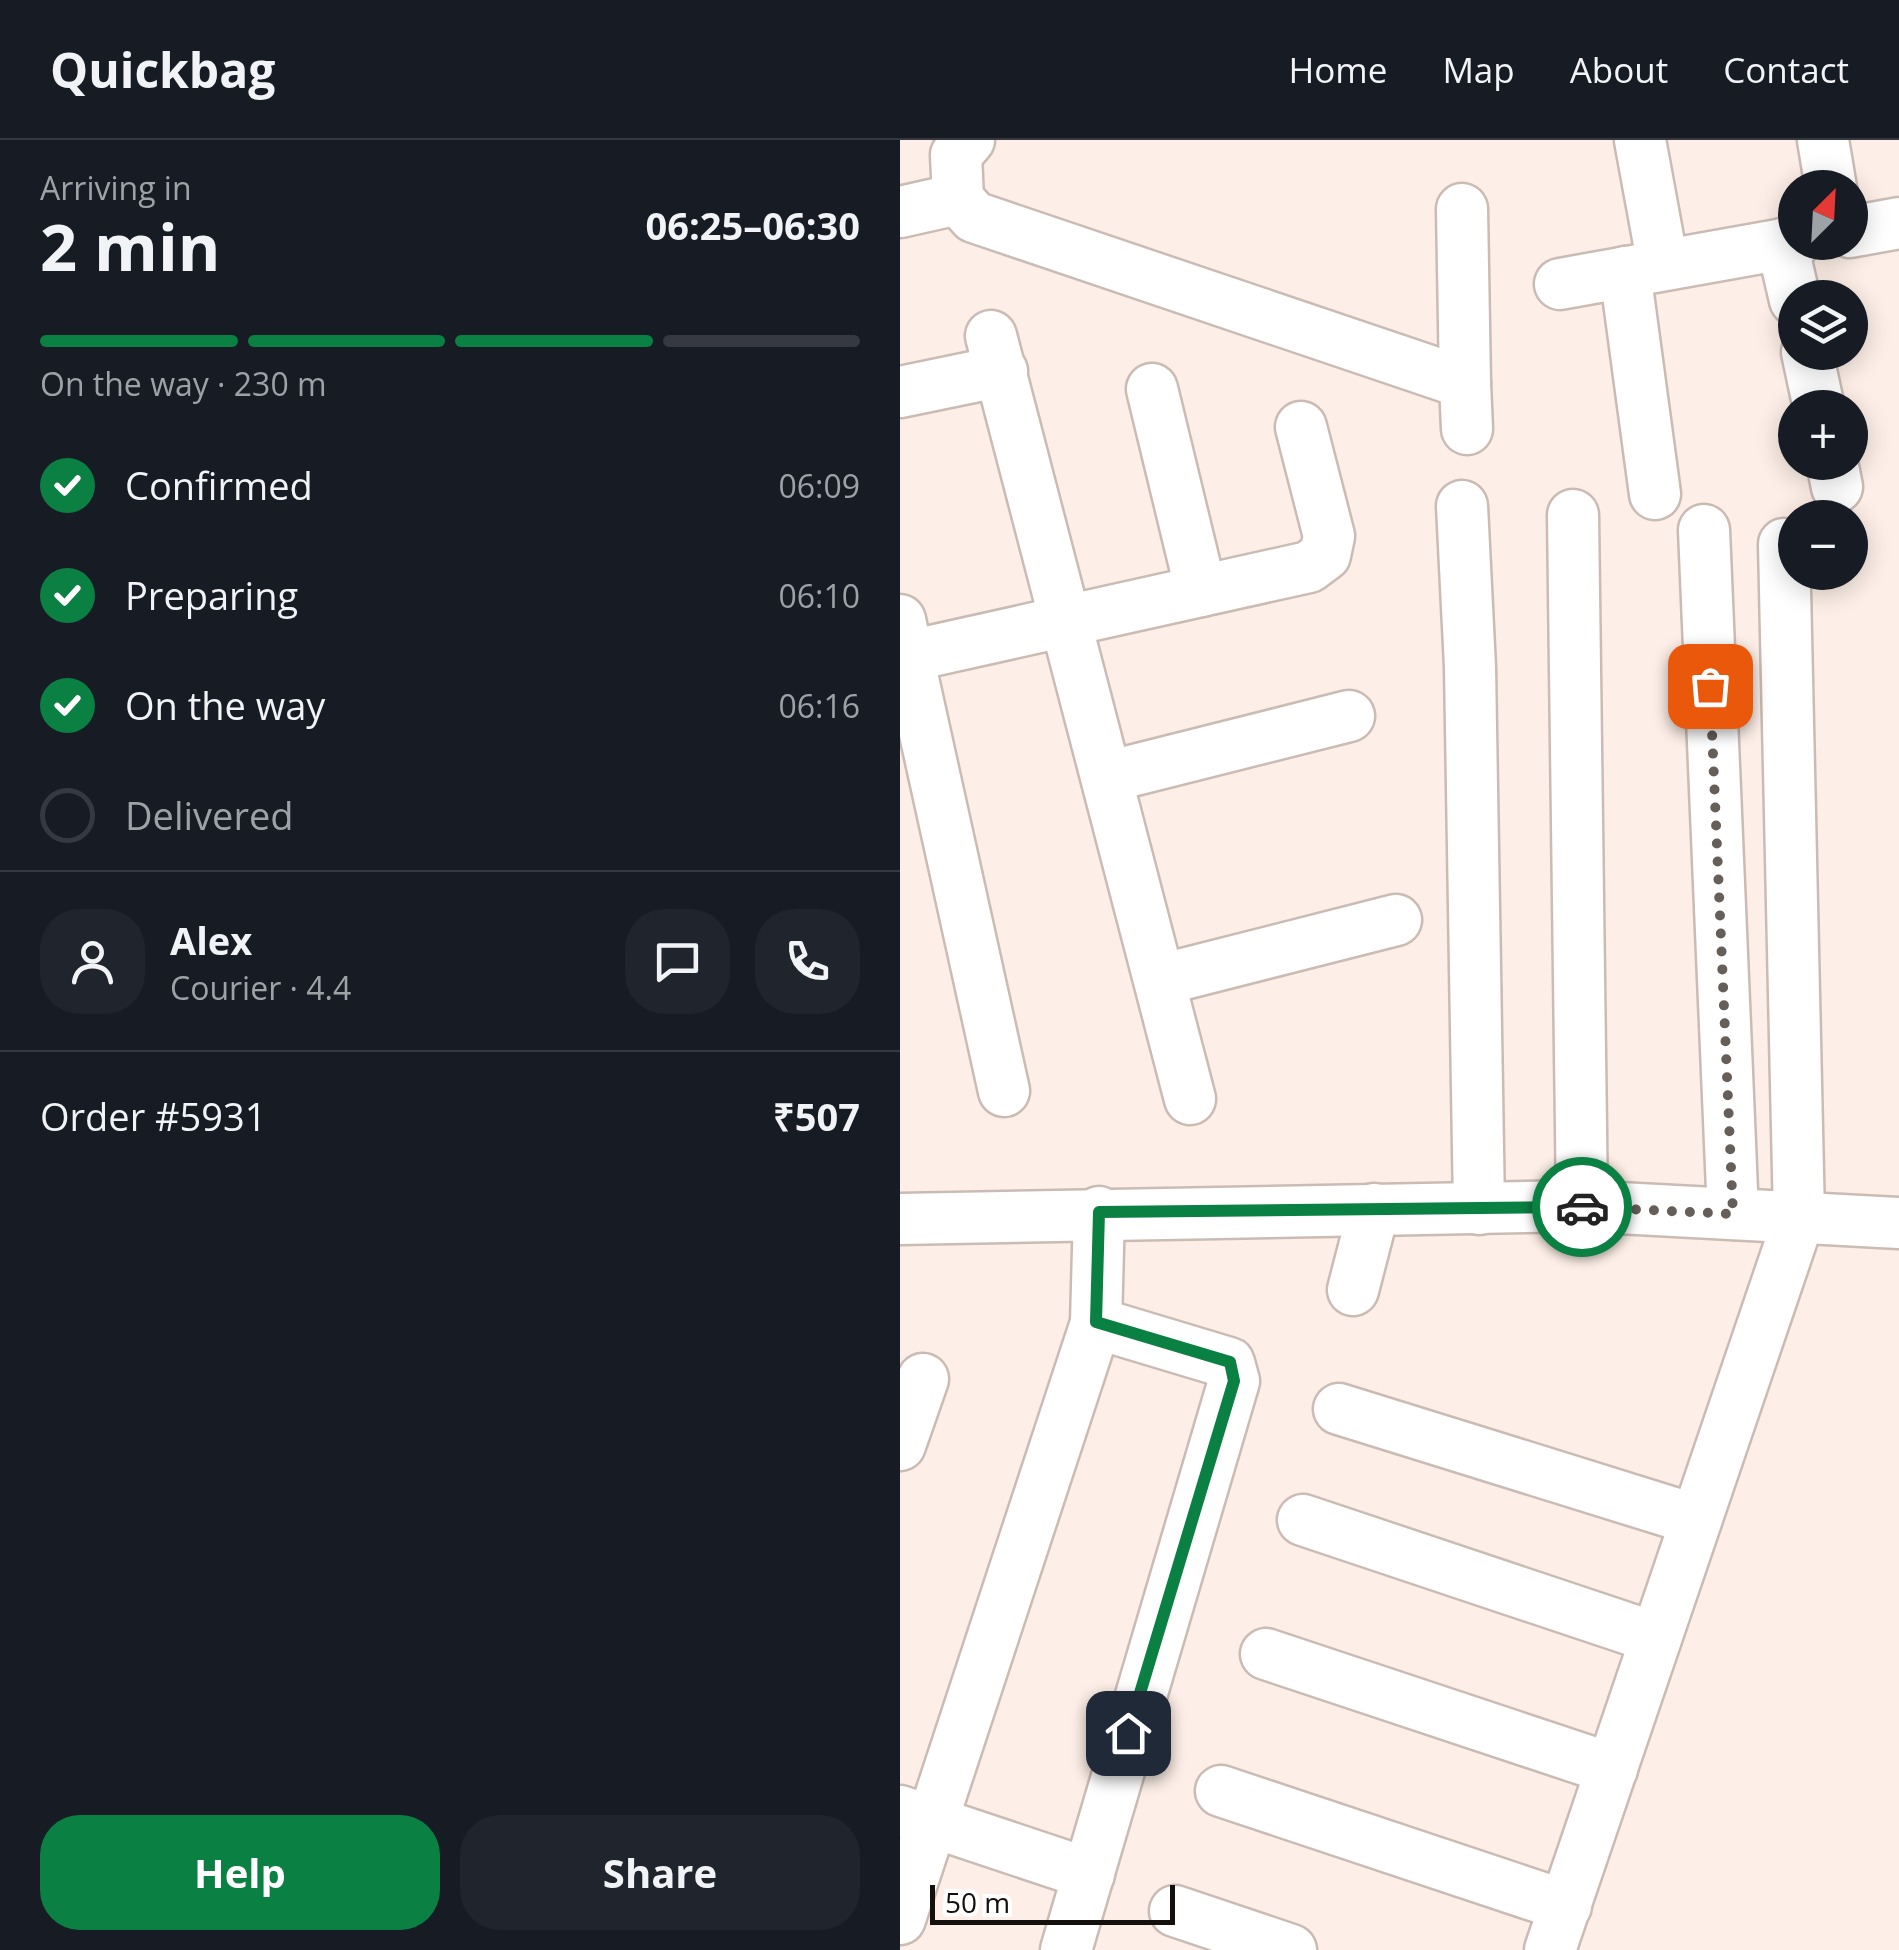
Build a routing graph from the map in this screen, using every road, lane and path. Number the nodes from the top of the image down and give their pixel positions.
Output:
1 (969, 140) edge
2 (1640, 140) edge
3 (1823, 140) edge
4 (1828, 170) edge
5 (958, 198) junction
6 (1462, 210) dead end
7 (900, 212) edge
8 (1899, 224) edge
9 (1868, 229) edge
10 (1778, 245) edge
11 (1644, 268) junction
12 (1560, 284) dead end
13 (1152, 389) dead end
14 (900, 392) edge
15 (1301, 428) dead end
16 (1655, 494) dead end
17 (1462, 506) dead end
18 (1573, 516) dead end
19 (1704, 530) dead end
20 (1785, 590) edge
21 (1200, 591) junction
22 (1067, 620) junction
23 (903, 645) edge
24 (1349, 716) dead end
25 (1107, 777) junction
26 (1396, 920) dead end
27 (1160, 980) junction
28 (1004, 1090) dead end
29 (1190, 1099) dead end
30 (1899, 1196) edge
31 (1581, 1197) junction
32 (1478, 1198) junction
33 (900, 1201) edge
34 (1197, 1202) junction
35 (1732, 1204) junction
36 (1799, 1205) junction
37 (1030, 1208) junction
38 (1099, 1212) junction
39 (900, 1220) edge
40 (1899, 1223) edge
41 (1357, 1231) junction
42 (1353, 1290) dead end
43 (1096, 1322) junction
44 (923, 1379) dead end
45 (1339, 1409) dead end
46 (900, 1446) edge
47 (1303, 1520) dead end
48 (1696, 1520) junction
49 (1656, 1638) junction
50 (1266, 1654) dead end
51 (1612, 1769) junction
52 (1221, 1791) dead end
53 (916, 1816) edge
54 (1089, 1874) junction
55 (1174, 1911) dead end
56 (900, 1918) edge
57 (1558, 1928) edge
58 (1066, 1950) edge
59 (1291, 1950) edge

1 - 5 street
2 - 11 street
3 - 4 street
5 - 6 street
5 - 7 street
8 - 9 street
10 - 11 street
11 - 12 street
11 - 16 street
13 - 21 street
14 - 22 street
15 - 21 street
17 - 32 street
18 - 31 street
19 - 35 street
20 - 36 street
21 - 22 street
22 - 23 street
22 - 25 street
23 - 28 street
24 - 25 street
25 - 27 street
26 - 27 street
27 - 29 street
30 - 36 street
31 - 32 street
31 - 35 street
32 - 34 street
32 - 41 street
33 - 37 street
34 - 37 street
34 - 38 street
34 - 41 street
35 - 36 street
36 - 40 street
36 - 48 street
37 - 38 street
37 - 39 street
38 - 43 street
41 - 42 street
43 - 53 street
43 - 54 street
44 - 46 street
45 - 48 street
47 - 49 street
48 - 49 street
49 - 51 street
50 - 51 street
51 - 57 street
52 - 57 street
53 - 54 street
53 - 56 street
54 - 58 street
55 - 59 street

